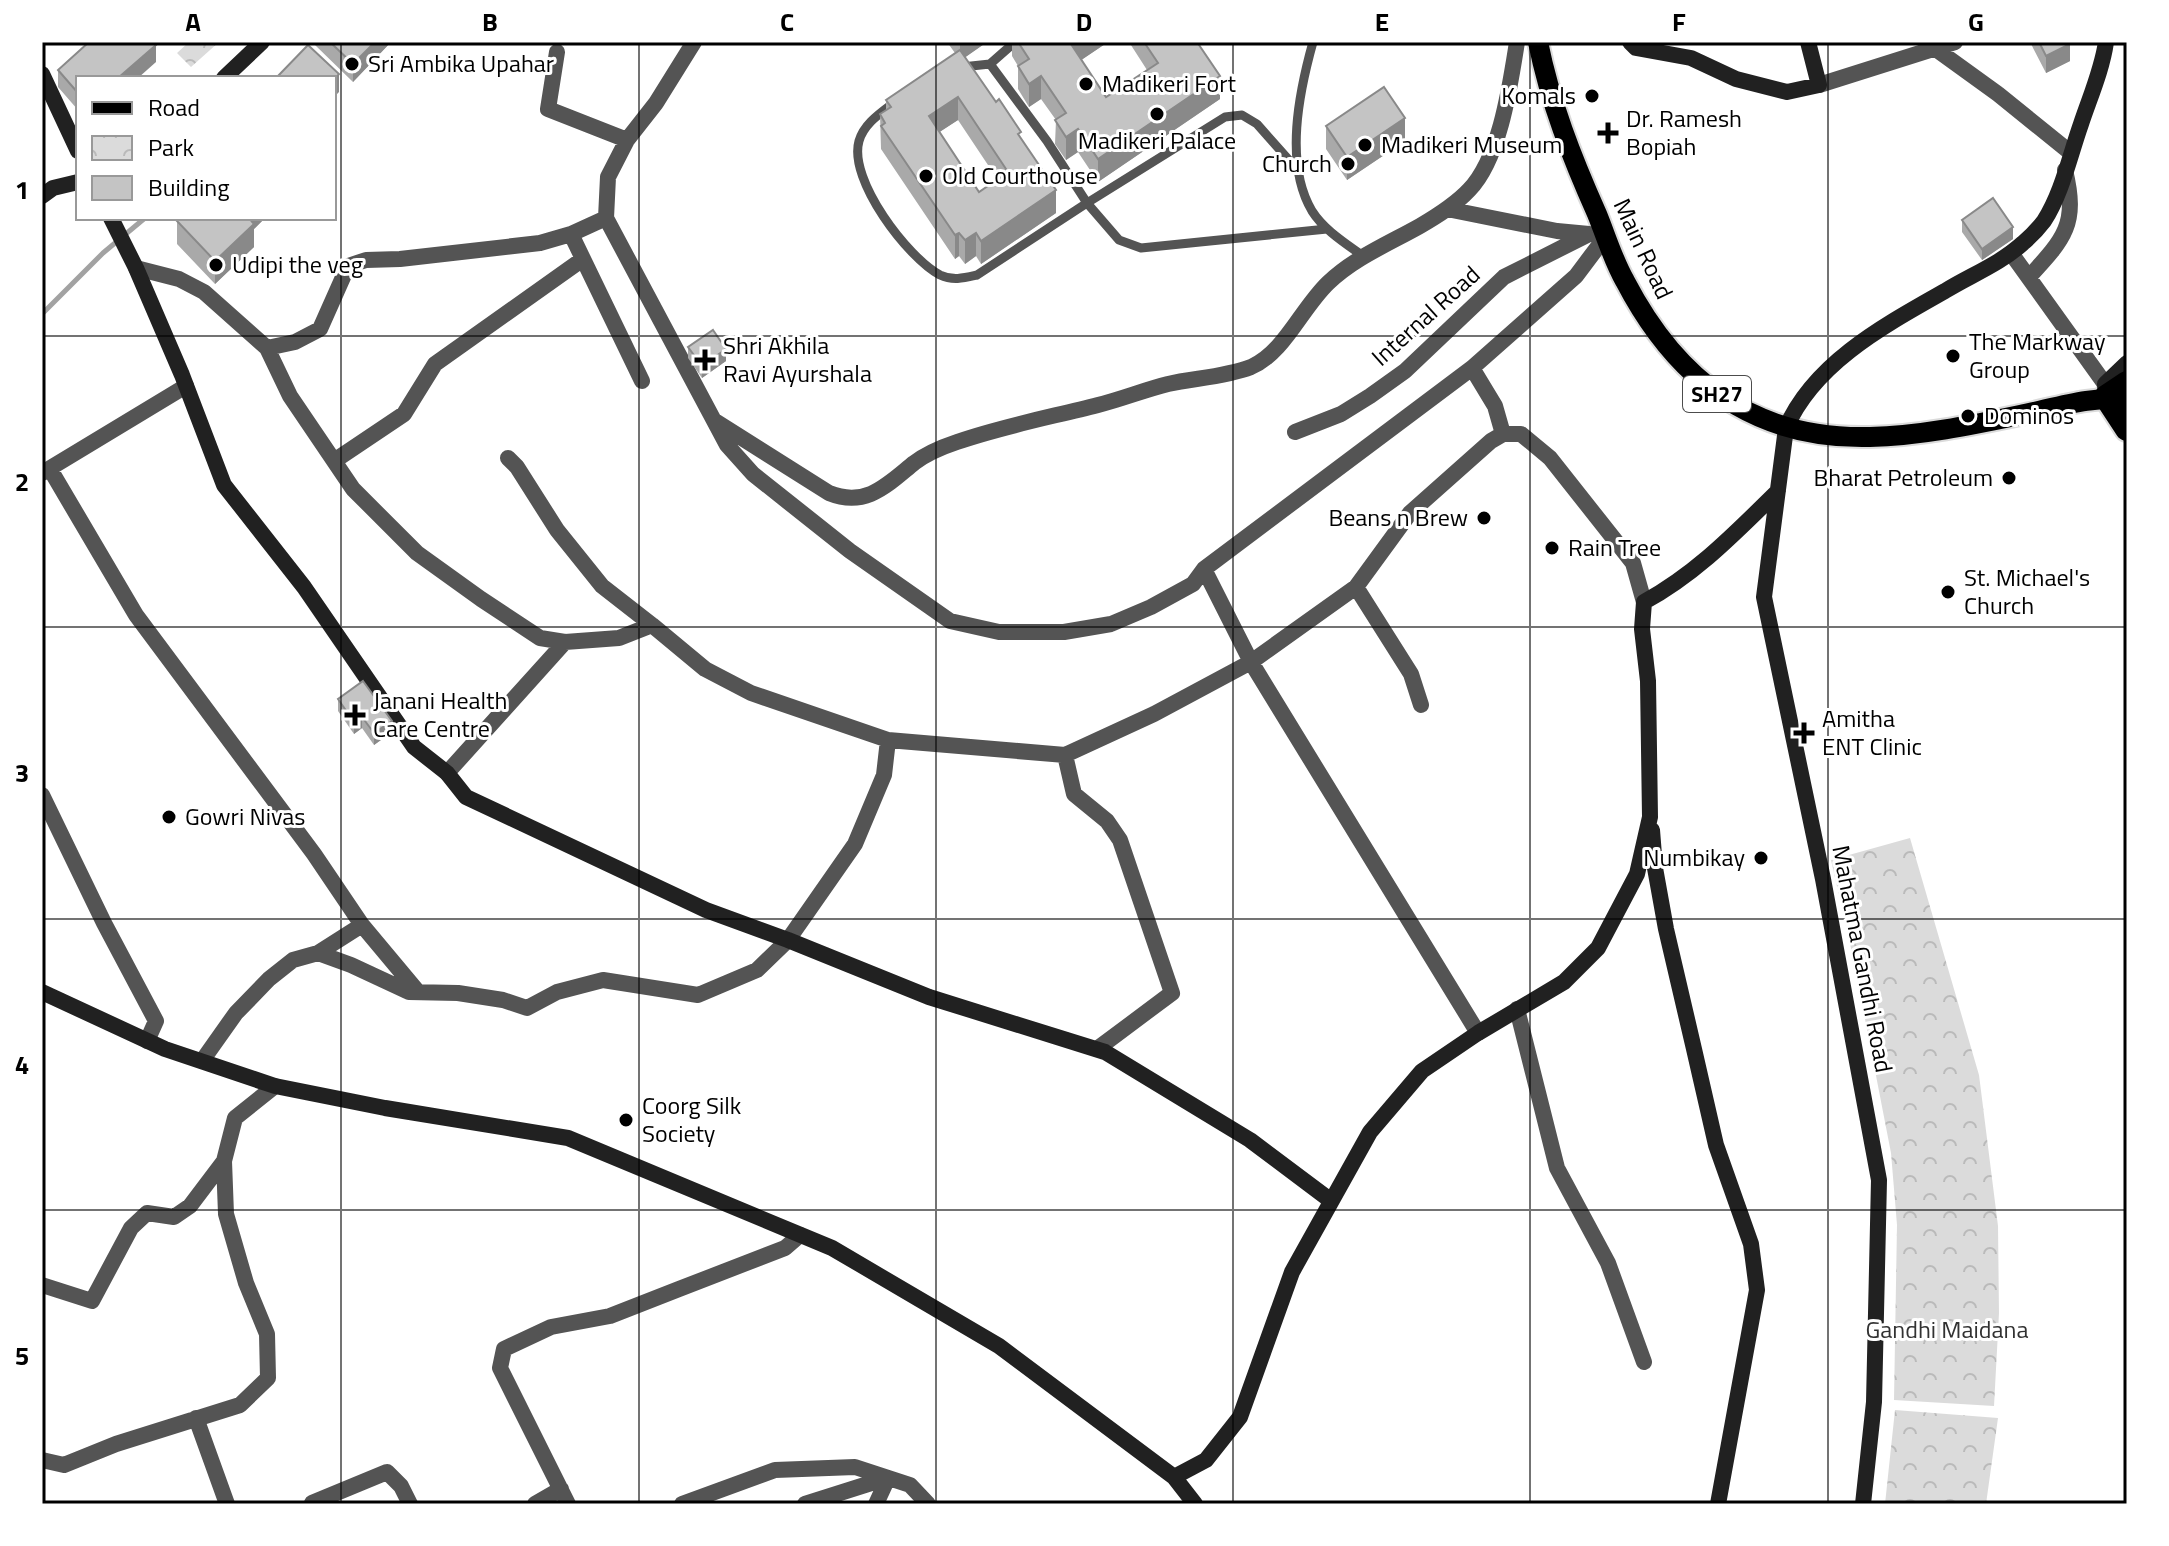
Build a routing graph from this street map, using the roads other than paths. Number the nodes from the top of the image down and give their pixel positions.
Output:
1 (262, 42) edge
2 (694, 42) edge
3 (1015, 42) edge
4 (1313, 42) edge
5 (1517, 42) edge
6 (1538, 42) edge
7 (1630, 42) edge
8 (1808, 42) edge
9 (1955, 42) edge
10 (2106, 42) edge
11 (1933, 47) junction
12 (557, 52) dead end
13 (990, 64) junction
14 (950, 69) edge
15 (226, 76) edge
16 (50, 80) edge
17 (1819, 85) junction
18 (901, 98) edge
19 (627, 140) junction
20 (76, 146) edge
21 (2071, 153) junction
22 (1296, 168) junction
23 (2065, 170) junction
24 (76, 182) edge
25 (42, 196) edge
26 (1087, 203) junction
27 (1447, 209) junction
28 (606, 218) junction
29 (112, 220) edge
30 (1327, 229) junction
31 (571, 234) junction
32 (1597, 235) junction
33 (2011, 253) junction
34 (1363, 256) junction
35 (583, 259) junction
36 (136, 268) junction
37 (2029, 277) junction
38 (267, 348) junction
39 (2127, 363) edge
40 (1472, 368) junction
41 (642, 381) dead end
42 (186, 386) junction
43 (2116, 391) edge
44 (714, 421) junction
45 (1786, 428) junction
46 (2127, 429) edge
47 (1295, 432) dead end
48 (1503, 434) junction
49 (508, 458) dead end
50 (334, 461) junction
51 (46, 471) edge
52 (1778, 491) junction
53 (1204, 569) junction
54 (1356, 587) junction
55 (1644, 602) junction
56 (652, 625) junction
57 (565, 642) junction
58 (1251, 662) junction
59 (1421, 705) dead end
60 (888, 740) junction
61 (1065, 755) junction
62 (447, 773) junction
63 (42, 795) edge
64 (1650, 817) junction
65 (362, 925) junction
66 (788, 940) junction
67 (318, 953) junction
68 (42, 992) edge
69 (418, 992) junction
70 (1517, 1009) junction
71 (1478, 1033) junction
72 (147, 1041) junction
73 (1097, 1049) junction
74 (202, 1061) junction
75 (275, 1086) junction
76 (224, 1161) junction
77 (1330, 1200) junction
78 (800, 1235) junction
79 (42, 1285) edge
80 (1644, 1362) dead end
81 (196, 1418) junction
82 (42, 1460) edge
83 (1174, 1477) junction
84 (888, 1478) junction
85 (564, 1496) edge
86 (312, 1503) edge
87 (227, 1504) edge
88 (410, 1504) edge
89 (535, 1504) edge
90 (682, 1504) edge
91 (805, 1504) edge
92 (876, 1504) edge
93 (928, 1504) edge
94 (1195, 1504) edge
95 (1718, 1504) edge
96 (1863, 1504) edge

1 - 15 street
2 - 19 street
3 - 13 lane
4 - 22 lane
5 - 27 street
6 - 32 main road, Main Road / SH27
7 - 17 street
8 - 17 street
9 - 11 street
10 - 21 street
11 - 17 street
11 - 21 street
12 - 19 street
13 - 14 lane
13 - 26 lane
16 - 20 street
18 - 26 lane
19 - 28 street
21 - 23 street
22 - 26 lane
22 - 30 lane
23 - 33 street
23 - 37 street
24 - 25 street
26 - 30 lane
27 - 32 street
27 - 34 street
28 - 31 street
28 - 44 street
29 - 36 street
30 - 34 lane
31 - 35 street
31 - 38 street
32 - 40 street
32 - 45 main road, Main Road / SH27
32 - 47 street, Internal Road
33 - 37 street
33 - 45 street
34 - 44 street
35 - 41 street
35 - 50 street
36 - 38 street
36 - 42 street
37 - 43 street
38 - 50 street
39 - 43 street
40 - 48 street
40 - 53 street
42 - 51 street
42 - 62 street
43 - 45 main road, Main Road / SH27
43 - 46 highway
44 - 53 street
45 - 52 street, Mahatma Gandhi Road
48 - 54 street
48 - 55 street
49 - 56 street
50 - 57 street
51 - 65 street
52 - 55 street
52 - 96 street, Mahatma Gandhi Road
53 - 58 street
54 - 58 street
54 - 59 street
55 - 64 street
56 - 57 street
56 - 60 street
57 - 62 street
58 - 61 street
58 - 71 street
60 - 61 street
60 - 66 street
61 - 73 street
62 - 66 street
63 - 72 street
64 - 70 street
64 - 95 street
65 - 67 street
65 - 69 street
66 - 69 street
66 - 73 street
67 - 69 street
67 - 74 street
68 - 72 street
70 - 71 street
70 - 80 street
71 - 77 street
72 - 74 street
73 - 77 street
74 - 75 street
75 - 76 street
75 - 78 street
76 - 79 street
76 - 81 street
77 - 83 street
78 - 83 street
78 - 85 street
81 - 82 street
81 - 87 street
83 - 94 street
84 - 90 street
84 - 91 street
84 - 92 street
84 - 93 street
85 - 89 street
86 - 88 street

